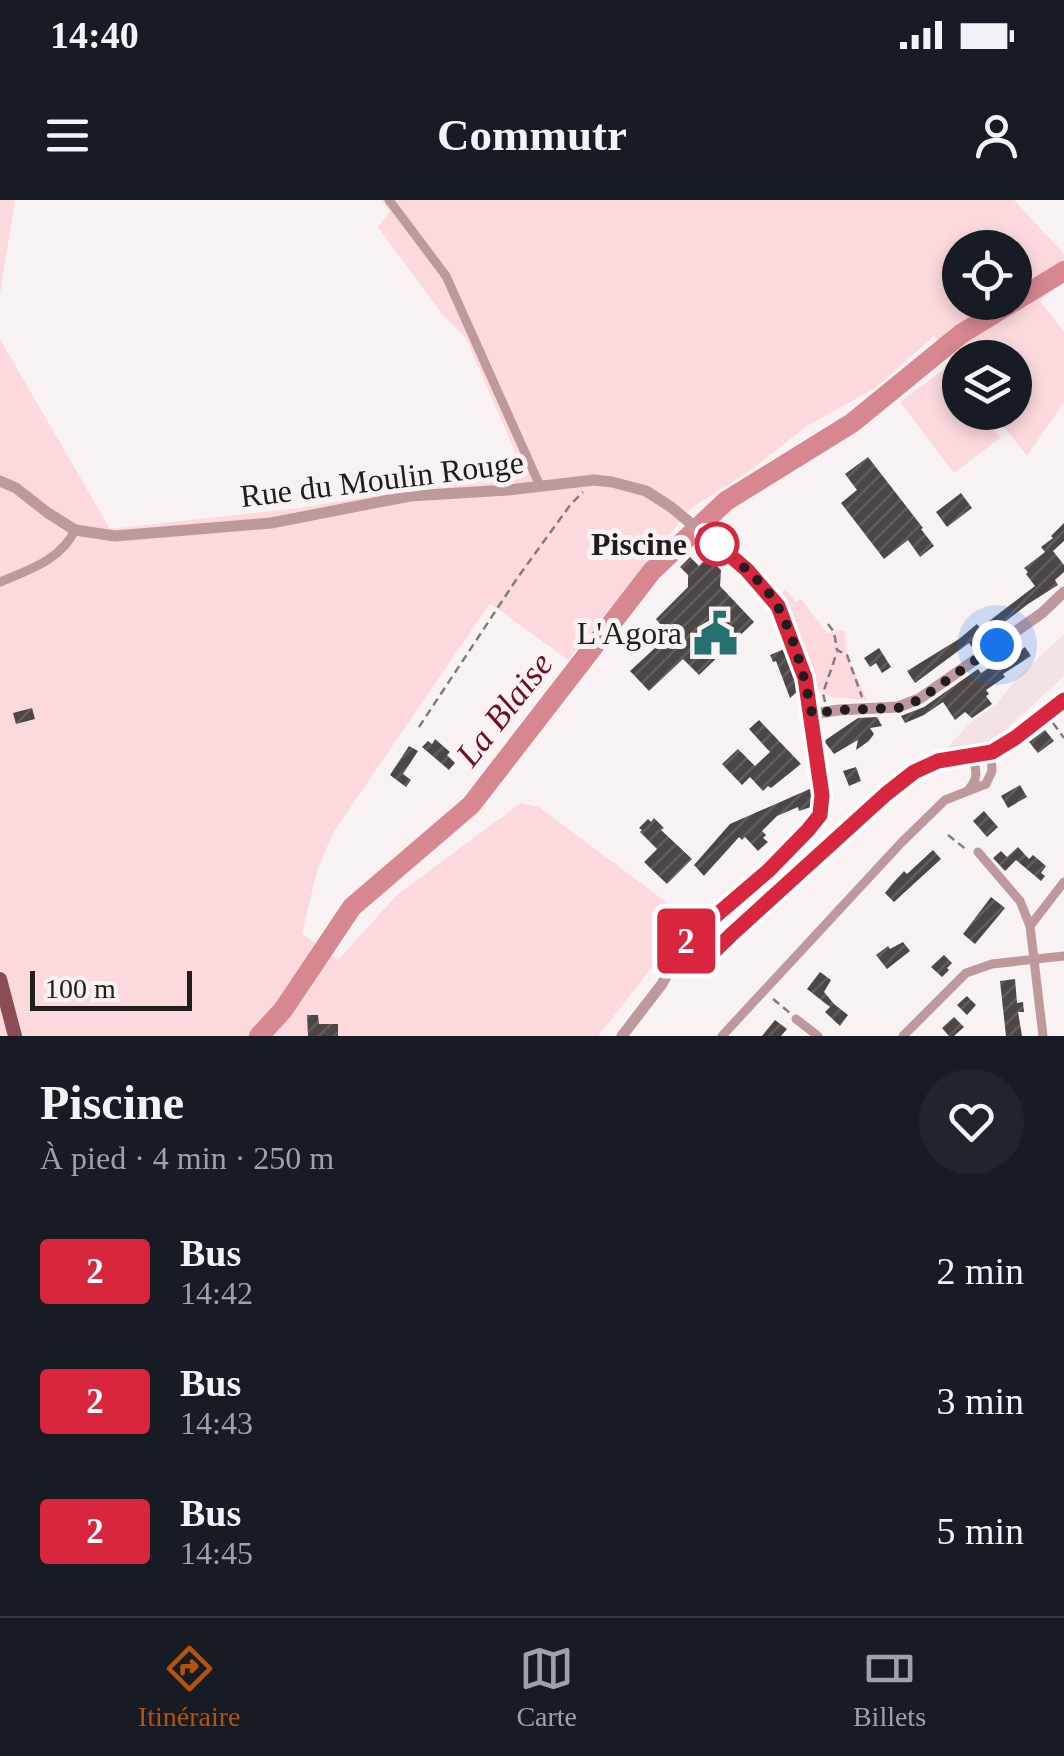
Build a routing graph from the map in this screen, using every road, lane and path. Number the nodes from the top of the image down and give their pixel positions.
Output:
1 (390, 200) edge
2 (594, 480) junction
3 (0, 481) edge
4 (540, 486) junction
5 (74, 530) junction
6 (0, 582) edge
7 (1064, 592) edge
8 (828, 624) dead end
9 (837, 650) junction
10 (1064, 700) edge
11 (866, 708) junction
12 (826, 712) junction
13 (812, 714) junction
14 (1046, 714) junction
15 (419, 727) dead end
16 (1064, 738) edge
17 (992, 752) junction
18 (972, 757) junction
19 (967, 791) junction
20 (948, 836) dead end
21 (978, 852) joint
22 (1064, 882) edge
23 (1030, 926) junction
24 (678, 956) junction
25 (1064, 956) edge
26 (1035, 959) junction
27 (0, 980) edge
28 (764, 992) junction
29 (796, 1019) joint
30 (15, 1036) edge
31 (622, 1036) edge
32 (722, 1036) edge
33 (818, 1036) edge
34 (903, 1036) edge
35 (1044, 1036) edge

1 - 4 street
2 - 4 street, Rue du Moulin Rouge
2 - 13 street, Rue du Moulin Rouge
2 - 15 path
3 - 5 street, Rue du Moulin Rouge
4 - 5 street, Rue du Moulin Rouge
5 - 6 street
7 - 11 street
8 - 9 path
9 - 11 path
9 - 12 path
10 - 14 street
11 - 12 street
12 - 13 street
13 - 24 street, Rue du Moulin Rouge
14 - 16 path
14 - 17 street
17 - 18 street
17 - 19 street
18 - 19 street
18 - 24 street
19 - 28 street
20 - 21 path
21 - 23 street
22 - 23 street
23 - 26 street
24 - 31 street, Rue du Moulin Rouge
25 - 26 street
26 - 34 street
26 - 35 street
27 - 30 main road
28 - 29 path
28 - 32 street
29 - 33 street

